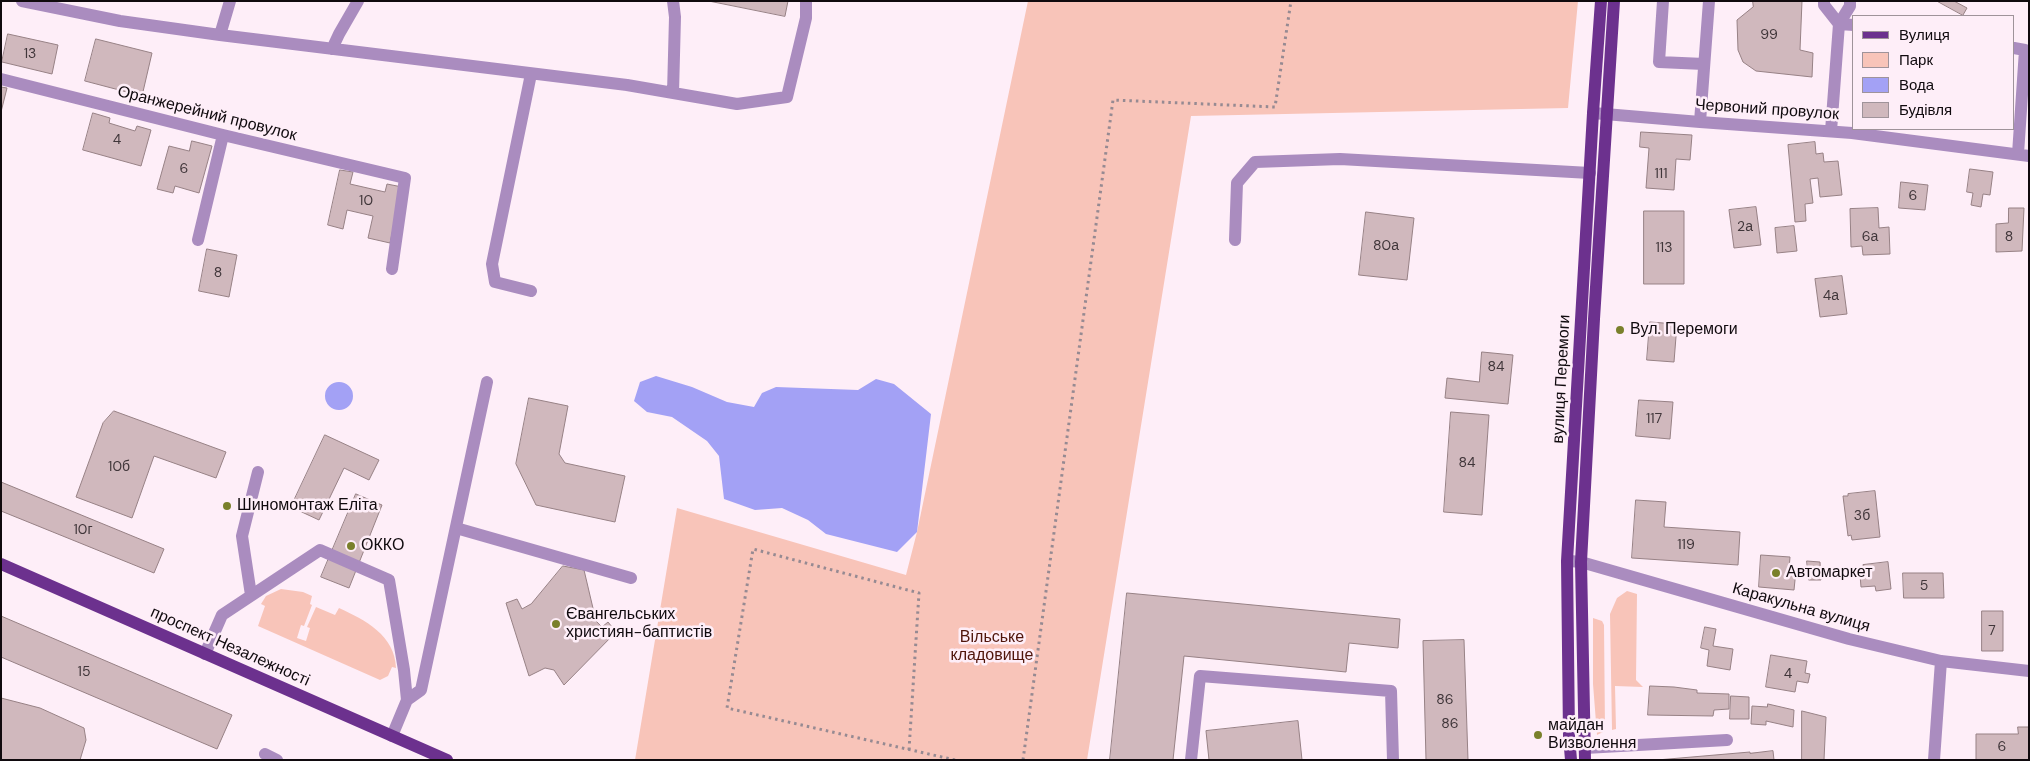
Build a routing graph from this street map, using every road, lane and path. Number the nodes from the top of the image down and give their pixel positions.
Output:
1 (22, 1) edge
2 (230, 1) edge
3 (358, 1) edge
4 (673, 1) edge
5 (806, 1) edge
6 (1291, 1) edge
7 (1601, 1) edge
8 (1614, 1) edge
9 (1664, 1) edge
10 (1709, 1) edge
11 (1824, 1) edge
12 (1850, 1) edge
13 (1840, 24) junction
14 (1852, 25) edge
15 (220, 35) junction
16 (2015, 48) edge
17 (332, 49) junction
18 (1704, 64) junction
19 (531, 74) junction
20 (1, 78) edge
21 (673, 94) junction
22 (1599, 113) junction
23 (1700, 122) junction
24 (1831, 131) junction
25 (223, 136) junction
26 (2023, 155) edge
27 (1590, 173) junction
28 (198, 240) dead end
29 (1235, 240) dead end
30 (392, 270) dead end
31 (531, 291) dead end
32 (487, 382) dead end
33 (258, 472) dead end
34 (456, 528) junction
35 (1567, 561) junction
36 (1581, 562) junction
37 (1, 564) edge
38 (631, 578) dead end
39 (251, 595) junction
40 (206, 654) junction
41 (1941, 661) junction
42 (2029, 671) edge
43 (407, 700) junction
44 (392, 736) junction
45 (1727, 740) dead end
46 (909, 750) junction
47 (1585, 754) edge
48 (447, 760) edge
49 (955, 760) edge
50 (1023, 760) edge
51 (1191, 760) edge
52 (1393, 760) edge
53 (1571, 760) edge
54 (1934, 760) edge

1 - 15 street
2 - 15 street
3 - 17 street
4 - 21 street
5 - 21 street
6 - 50 path
7 - 22 main road, вулиця Перемоги
8 - 22 main road, вулиця Перемоги
9 - 18 street
10 - 18 street
11 - 13 street
12 - 13 street
13 - 14 street
13 - 24 street
15 - 17 street
16 - 26 street
17 - 19 street
18 - 23 street
19 - 21 street
19 - 31 street
20 - 25 street, Оранжерейний провулок
22 - 23 street, Червоний провулок
22 - 27 main road, вулиця Перемоги
22 - 36 main road, вулиця Перемоги
23 - 24 street, Червоний провулок
24 - 26 street, Червоний провулок
25 - 28 street
25 - 30 street, Оранжерейний провулок
27 - 29 street
27 - 35 main road, вулиця Перемоги
32 - 34 street
33 - 39 street
34 - 38 street
34 - 43 street
35 - 36 street, Каракульна вулиця
35 - 53 main road, вулиця Перемоги
36 - 41 street, Каракульна вулиця
36 - 47 main road, вулиця Перемоги
37 - 40 main road, проспект Незалежності
39 - 40 street
39 - 43 street
40 - 44 main road, проспект Незалежності
41 - 42 street, Каракульна вулиця
41 - 54 street
43 - 44 street
44 - 48 main road, проспект Незалежності
45 - 47 street
46 - 46 path
46 - 49 path
51 - 52 street

